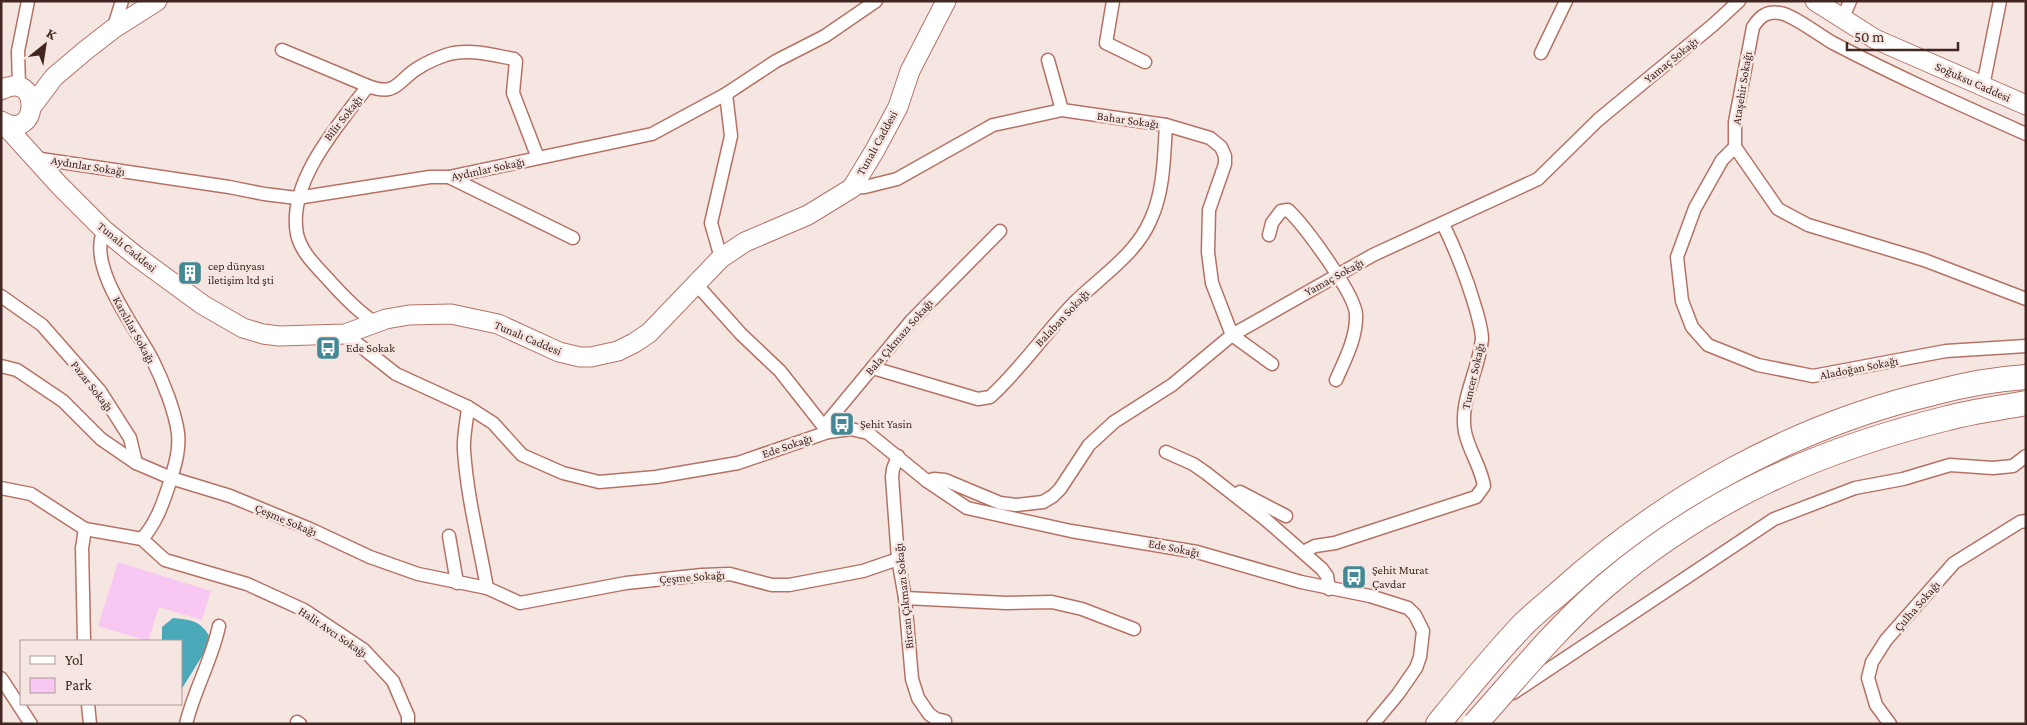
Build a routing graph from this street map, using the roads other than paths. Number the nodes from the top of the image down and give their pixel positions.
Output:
1 (28, 1) edge
2 (122, 1) edge
3 (157, 1) edge
4 (876, 1) edge
5 (946, 1) edge
6 (1113, 1) edge
7 (1566, 1) edge
8 (1739, 1) edge
9 (1815, 1) edge
10 (2000, 1) edge
11 (1846, 9) edge
12 (113, 29) junction
13 (282, 50) dead end
14 (1541, 53) dead end
15 (1048, 60) dead end
16 (1145, 62) dead end
17 (368, 86) junction
18 (1983, 86) junction
19 (17, 93) edge
20 (726, 94) junction
21 (2026, 105) edge
22 (1062, 110) junction
23 (2, 122) edge
24 (1166, 125) junction
25 (2026, 134) edge
26 (1735, 147) junction
27 (34, 158) junction
28 (538, 158) junction
29 (450, 177) junction
30 (852, 188) junction
31 (298, 198) junction
32 (1443, 224) junction
33 (104, 230) junction
34 (1000, 231) dead end
35 (1269, 235) dead end
36 (573, 238) dead end
37 (722, 258) junction
38 (1337, 276) junction
39 (697, 285) junction
40 (1, 296) edge
41 (2026, 299) edge
42 (374, 322) junction
43 (345, 334) junction
44 (1232, 335) junction
45 (2026, 346) edge
46 (1272, 364) dead end
47 (1, 366) edge
48 (873, 368) junction
49 (2026, 377) edge
50 (1336, 380) dead end
51 (2026, 403) edge
52 (468, 407) junction
53 (826, 429) junction
54 (1166, 452) dead end
55 (898, 456) junction
56 (2026, 456) edge
57 (136, 463) junction
58 (171, 478) junction
59 (927, 481) junction
60 (1219, 483) junction
61 (1, 488) edge
62 (1286, 516) dead end
63 (2026, 521) edge
64 (86, 529) junction
65 (449, 536) dead end
66 (142, 540) junction
67 (1303, 552) junction
68 (898, 559) junction
69 (457, 583) junction
70 (487, 588) junction
71 (1330, 589) junction
72 (905, 598) junction
73 (219, 626) dead end
74 (1134, 629) dead end
75 (84, 640) edge
76 (1, 678) edge
77 (88, 705) edge
78 (945, 721) dead end
79 (31, 724) edge
80 (90, 724) edge
81 (186, 724) edge
82 (408, 724) edge
83 (1373, 724) edge
84 (1438, 724) edge
85 (1466, 724) edge
86 (1475, 724) edge
87 (1890, 724) edge

1 - 19 street
2 - 12 street
3 - 12 main road
4 - 20 street, Aydınlar Sokağı
5 - 30 main road, Tunalı Caddesi
6 - 16 street
7 - 14 street
8 - 32 street, Yamaç Sokağı
9 - 11 main road, Soğuksu Caddesi
10 - 18 street
11 - 18 main road, Soğuksu Caddesi
12 - 19 main road
13 - 17 street
15 - 22 street
17 - 28 street, Bilir Sokağı
17 - 31 street, Bilir Sokağı
18 - 21 main road, Soğuksu Caddesi
19 - 23 main road
19 - 27 main road
20 - 28 street, Aydınlar Sokağı
20 - 37 street
22 - 24 street, Bahar Sokağı
22 - 30 street, Bahar Sokağı
23 - 27 main road, Tunalı Caddesi
24 - 44 street, Bahar Sokağı
24 - 48 street, Balaban Sokağı
25 - 26 street, Ataşehir Sokağı
26 - 41 street
26 - 45 street, Aladoğan Sokağı
27 - 31 street, Aydınlar Sokağı
27 - 33 main road, Tunalı Caddesi
28 - 29 street, Aydınlar Sokağı
29 - 31 street, Aydınlar Sokağı
29 - 36 street
30 - 37 main road, Tunalı Caddesi
31 - 42 street
32 - 38 street, Yamaç Sokağı
32 - 67 street, Tuncer Sokağı
33 - 43 main road, Tunalı Caddesi
33 - 58 street, Karslılar Sokağı
34 - 48 street, Bala Çıkmazı Sokağı
35 - 38 street
37 - 39 main road, Tunalı Caddesi
38 - 44 street, Yamaç Sokağı
38 - 50 street
39 - 42 main road, Tunalı Caddesi
39 - 53 street
40 - 57 street, Pazar Sokağı
42 - 43 main road, Tunalı Caddesi
43 - 52 street, Ede Sokağı
44 - 46 street
44 - 59 street, Yamaç Sokağı
47 - 57 street
48 - 53 street, Bala Çıkmazı Sokağı
49 - 84 highway
51 - 86 highway, bridge
52 - 53 street, Ede Sokağı
52 - 70 street
53 - 55 street, Ede Sokağı
54 - 60 street
55 - 59 street, Ede Sokağı
55 - 68 street, Bircan Çıkmazı Sokağı
56 - 85 street
57 - 58 street
58 - 66 street, Karslılar Sokağı
58 - 69 street, Çeşme Sokağı
59 - 71 street, Ede Sokağı
60 - 62 street
60 - 67 street
61 - 64 street
63 - 87 street, Çulha Sokağı
64 - 66 street
64 - 75 street
65 - 69 street
66 - 82 street, Halit Avcı Sokağı
67 - 71 street
68 - 70 street, Çeşme Sokağı
68 - 72 street, Bircan Çıkmazı Sokağı
69 - 70 street, Çeşme Sokağı
71 - 83 street, Ede Sokağı
72 - 74 street
72 - 78 street, Bircan Çıkmazı Sokağı
73 - 81 street
76 - 79 street
77 - 80 street

